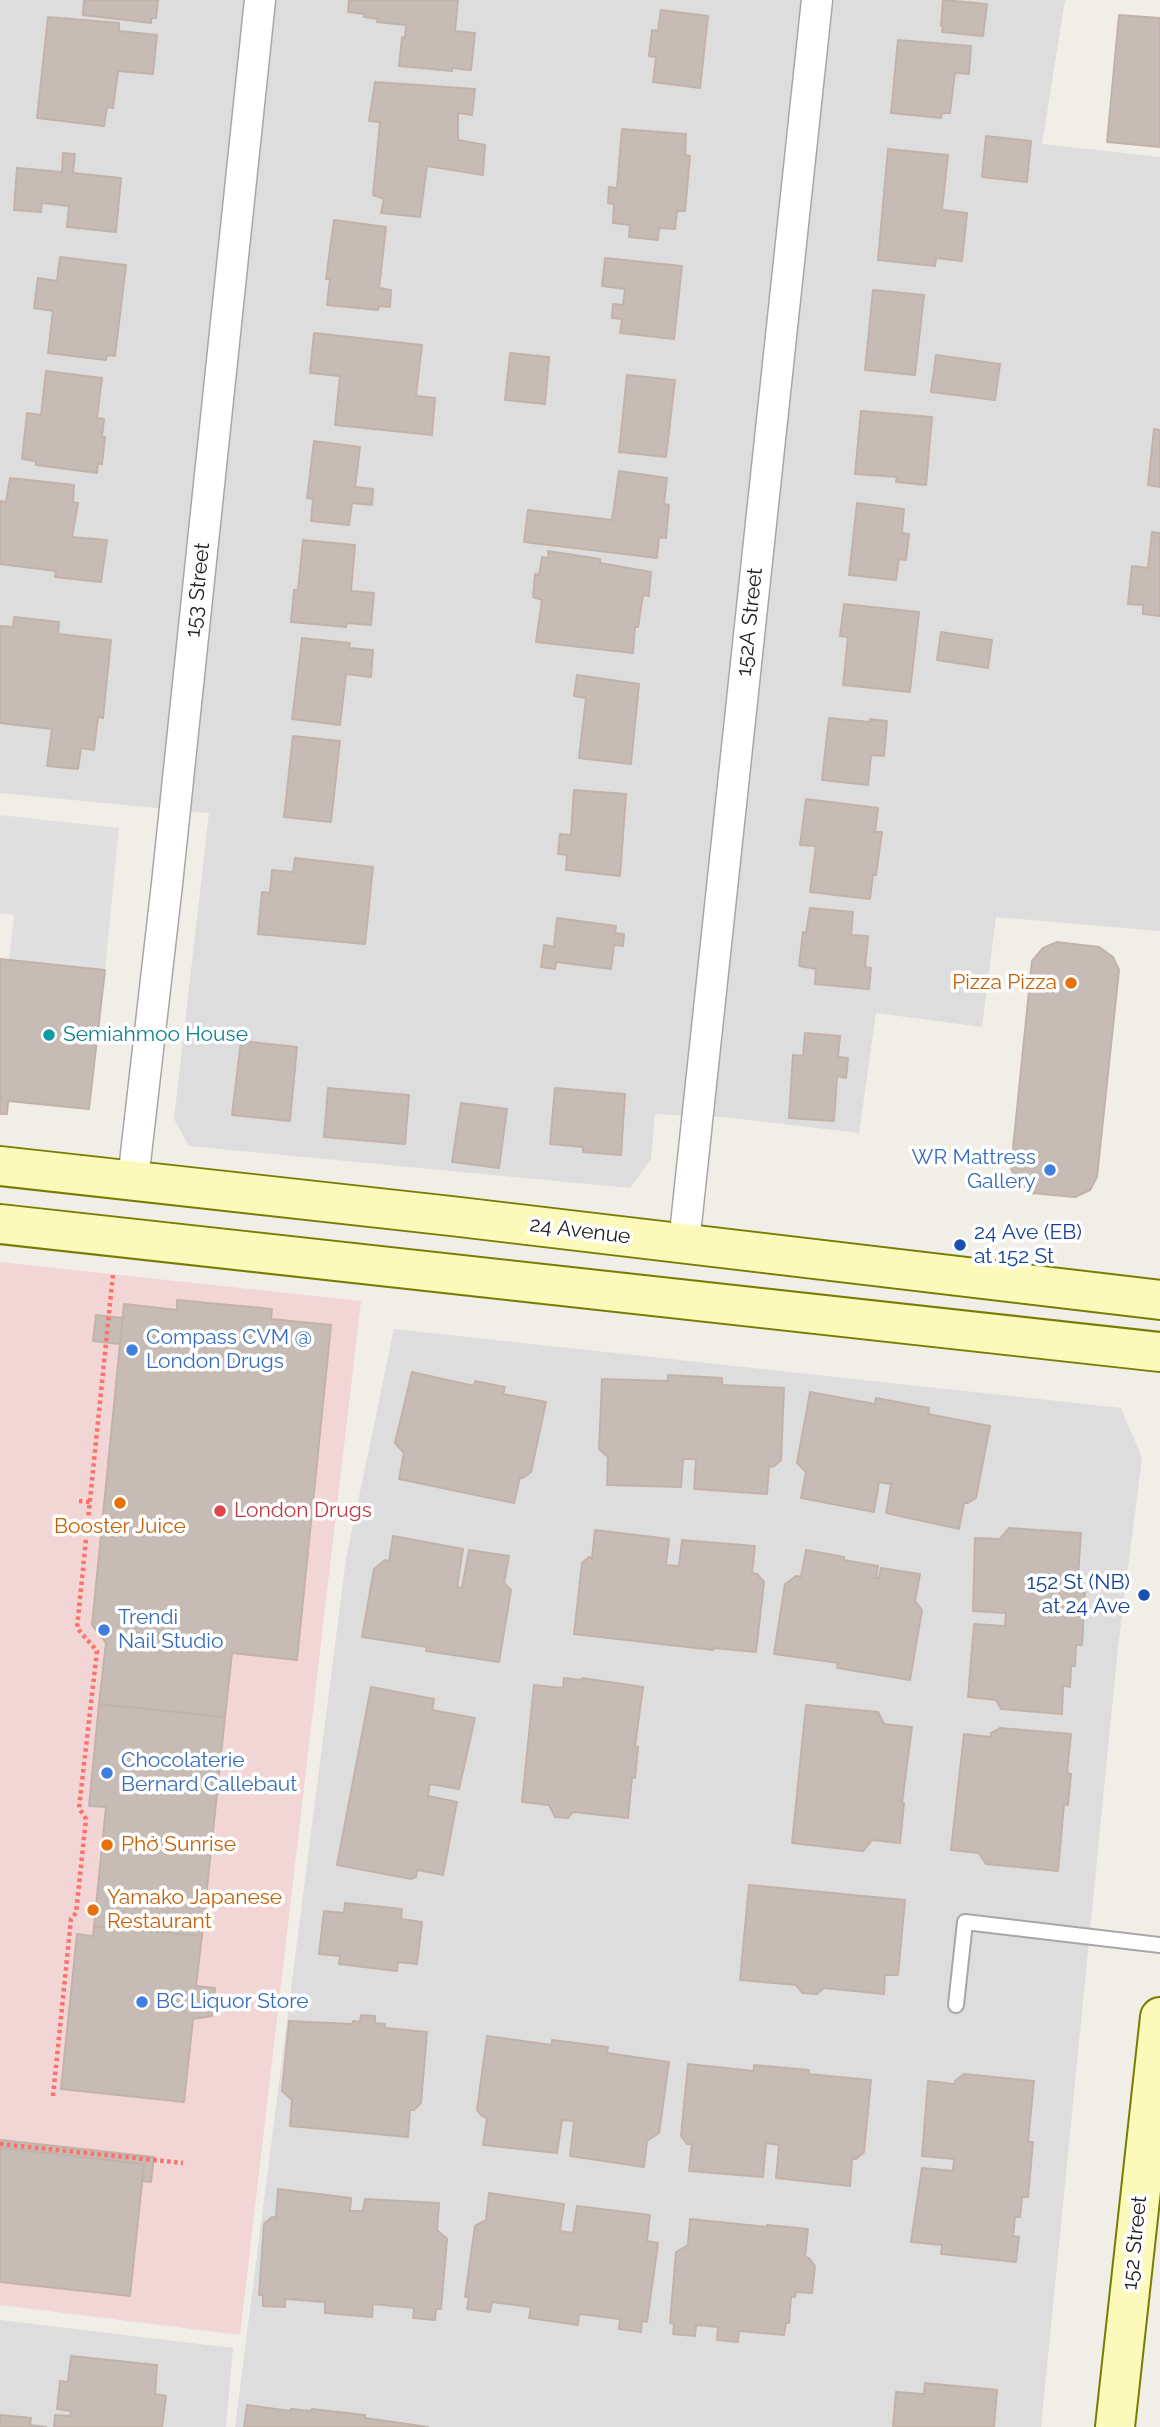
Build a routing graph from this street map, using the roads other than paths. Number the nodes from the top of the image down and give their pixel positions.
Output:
1 (260, 0) edge
2 (817, 0) edge
3 (0, 1166) edge
4 (133, 1180) junction
5 (0, 1224) edge
6 (684, 1243) junction
7 (1160, 1300) edge
8 (1160, 1352) edge
9 (1160, 1945) edge
10 (957, 2006) dead end
11 (1160, 2017) edge
12 (1115, 2427) edge

1 - 4 street, 153 Street
2 - 6 street, 152A Street
3 - 4 main road, 24 Avenue
4 - 6 main road, 24 Avenue
5 - 8 main road
6 - 7 main road, 24 Avenue
9 - 10 lane
11 - 12 main road, 152 Street

